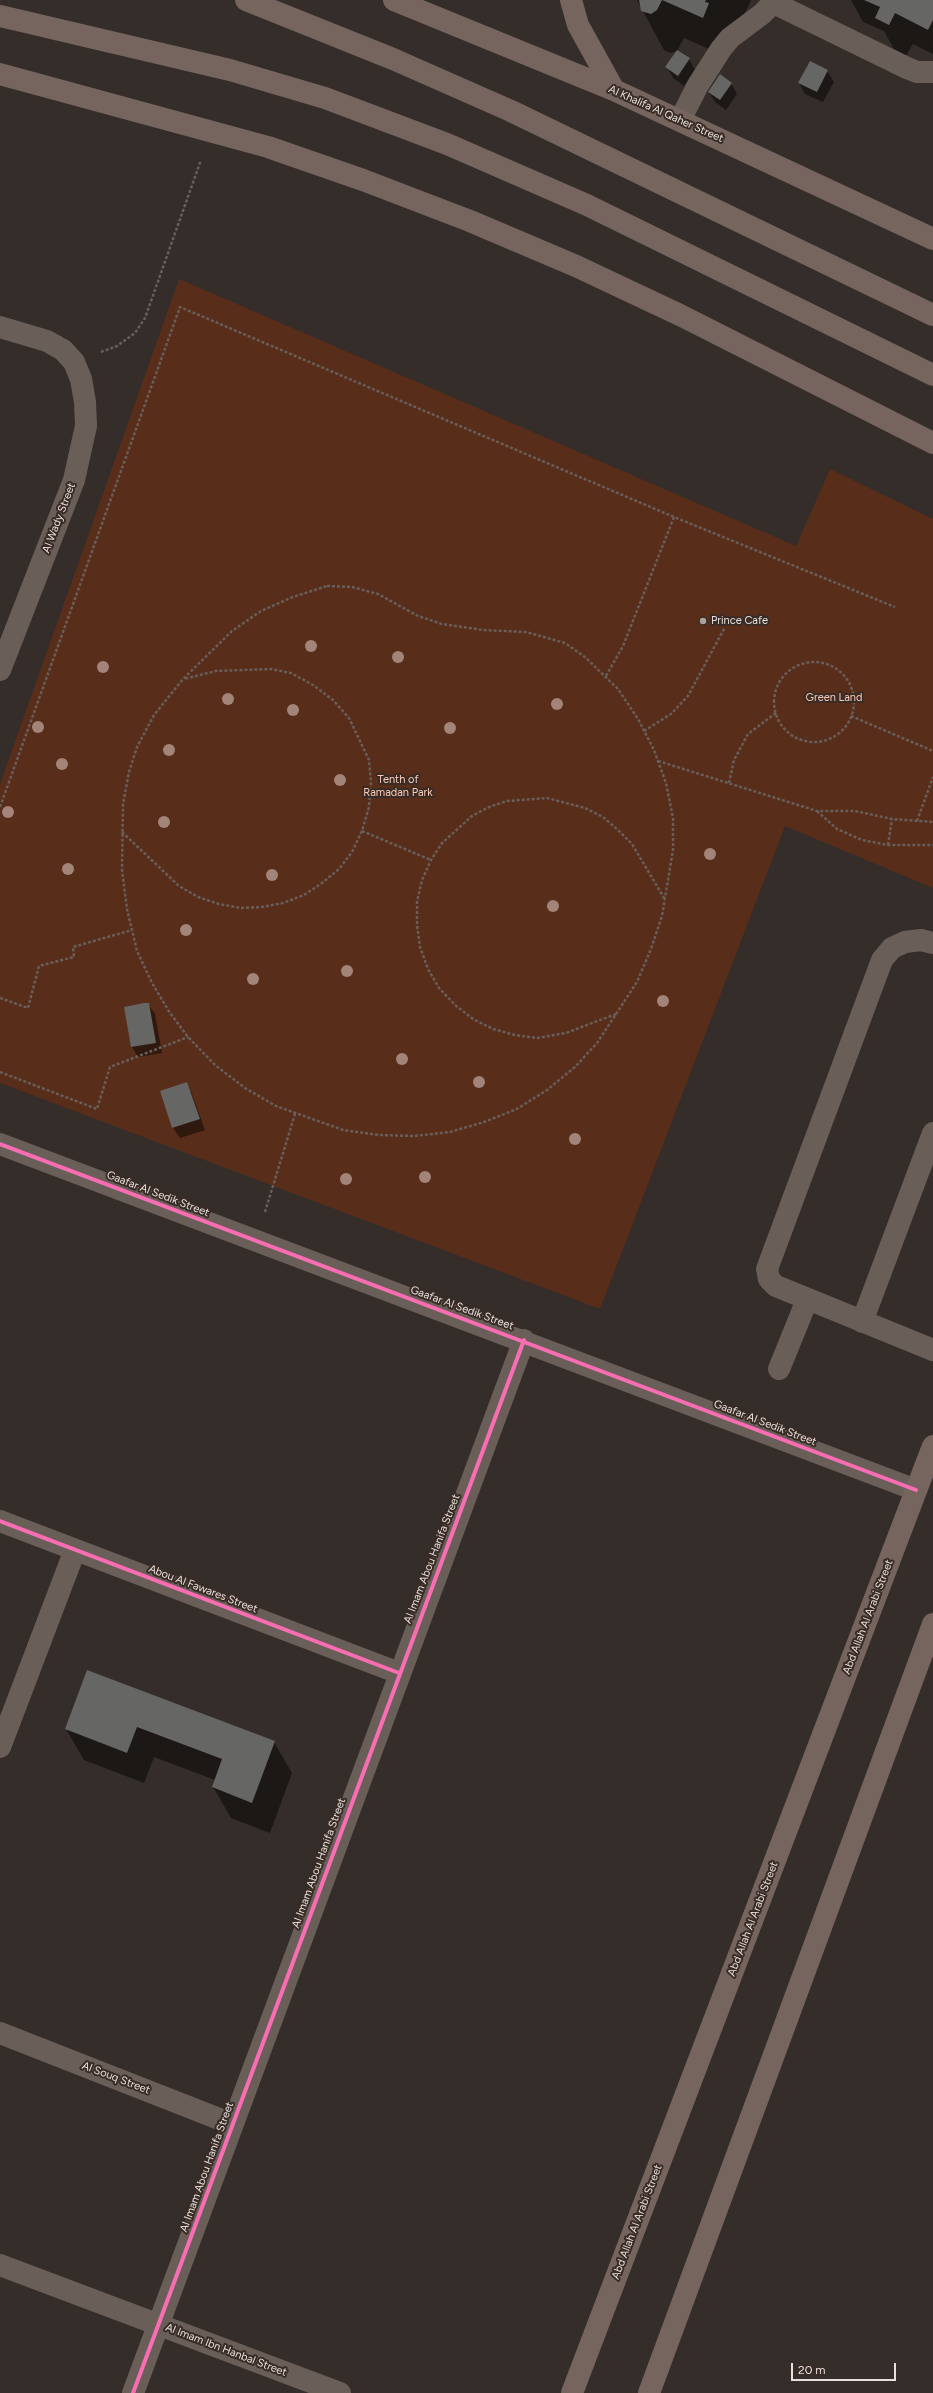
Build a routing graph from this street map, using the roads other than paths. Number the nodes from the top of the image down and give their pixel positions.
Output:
1 (246, 0) edge
2 (394, 0) edge
3 (571, 0) edge
4 (775, 1) edge
5 (0, 16) edge
6 (933, 72) edge
7 (0, 74) edge
8 (614, 90) junction
9 (680, 120) junction
10 (933, 240) edge
11 (933, 315) edge
12 (0, 327) edge
13 (933, 375) edge
14 (933, 443) edge
15 (0, 670) edge
16 (933, 943) edge
17 (933, 1133) edge
18 (0, 1144) edge
19 (807, 1300) junction
20 (862, 1322) junction
21 (524, 1340) junction
22 (933, 1350) edge
23 (779, 1369) dead end
24 (933, 1446) edge
25 (916, 1490) junction
26 (0, 1521) edge
27 (75, 1550) junction
28 (933, 1624) edge
29 (399, 1673) junction
30 (0, 1747) edge
31 (0, 2033) edge
32 (232, 2124) junction
33 (0, 2265) edge
34 (158, 2325) junction
35 (133, 2393) edge
36 (340, 2393) edge
37 (572, 2393) edge
38 (650, 2393) edge

1 - 11 main road
2 - 8 main road, Al Khalifa Al Qaher Street
3 - 8 main road
4 - 6 street
4 - 9 street
5 - 13 main road
7 - 14 main road
8 - 9 main road, Al Khalifa Al Qaher Street
9 - 10 main road, Al Khalifa Al Qaher Street
12 - 15 street, Al Wady Street
16 - 19 street
17 - 20 street
18 - 21 street, Gaafar Al Sedik Street
19 - 20 street
19 - 23 street
20 - 22 street
21 - 25 street, Gaafar Al Sedik Street
21 - 29 street, Al Imam Abou Hanifa Street
24 - 25 main road, Abd Allah Al Arabi Street
25 - 37 main road, Abd Allah Al Arabi Street
26 - 27 street, Abou Al Fawares Street
27 - 29 street, Abou Al Fawares Street
27 - 30 street
28 - 38 main road
29 - 32 street, Al Imam Abou Hanifa Street
31 - 32 street, Al Souq Street
32 - 34 street, Al Imam Abou Hanifa Street
33 - 34 street, Al Imam Ibn Hanbal Street
34 - 35 street, Al Imam Abou Hanifa Street
34 - 36 street, Al Imam Ibn Hanbal Street

